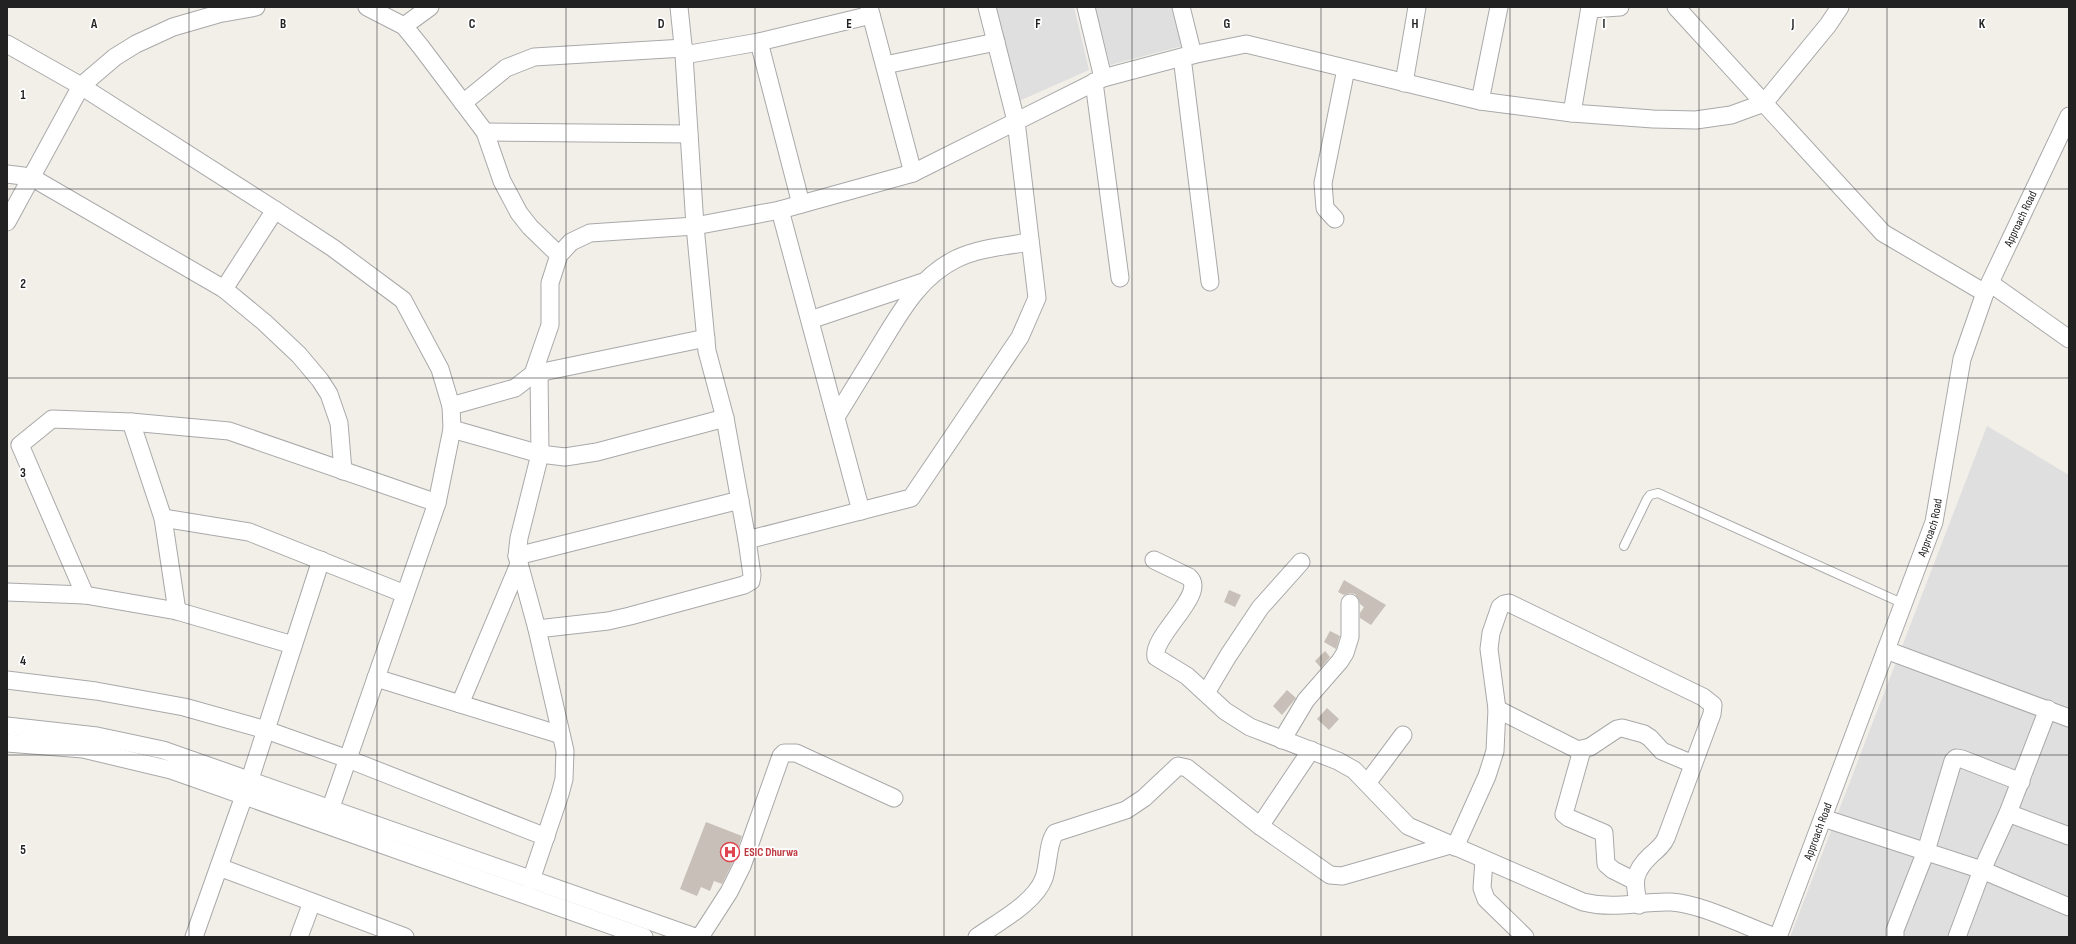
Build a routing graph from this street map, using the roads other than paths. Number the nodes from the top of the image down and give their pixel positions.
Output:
1 (256, 7) edge
2 (367, 7) edge
3 (430, 7) edge
4 (679, 7) edge
5 (987, 7) edge
6 (1086, 7) edge
7 (1181, 7) edge
8 (1417, 7) edge
9 (1499, 7) edge
10 (1620, 7) edge
11 (1676, 7) edge
12 (1840, 7) edge
13 (1590, 8) edge
14 (870, 11) edge
15 (404, 26) junction
16 (759, 42) junction
17 (996, 42) junction
18 (7, 44) edge
19 (684, 52) junction
20 (1187, 56) junction
21 (884, 65) junction
22 (1346, 68) junction
23 (1098, 80) junction
24 (1404, 83) junction
25 (81, 86) junction
26 (1480, 101) junction
27 (463, 103) junction
28 (1764, 103) junction
29 (1572, 113) junction
30 (2069, 116) edge
31 (1016, 121) junction
32 (485, 132) junction
33 (689, 134) junction
34 (913, 173) junction
35 (7, 174) edge
36 (30, 177) junction
37 (801, 204) junction
38 (275, 210) junction
39 (780, 210) junction
40 (1335, 219) dead end
41 (7, 222) edge
42 (695, 226) junction
43 (1030, 242) junction
44 (559, 255) junction
45 (1120, 278) dead end
46 (925, 282) junction
47 (1210, 282) dead end
48 (1988, 288) junction
49 (224, 289) junction
50 (810, 320) junction
51 (706, 338) junction
52 (2069, 339) edge
53 (536, 374) junction
54 (451, 406) junction
55 (836, 417) junction
56 (725, 418) junction
57 (131, 422) junction
58 (452, 428) junction
59 (540, 454) junction
60 (343, 471) junction
61 (740, 500) junction
62 (437, 503) junction
63 (861, 511) junction
64 (163, 518) junction
65 (747, 540) junction
66 (1624, 546) dead end
67 (321, 560) junction
68 (518, 560) junction
69 (1154, 560) dead end
70 (1300, 562) dead end
71 (7, 592) edge
72 (405, 594) junction
73 (85, 595) junction
74 (1350, 603) dead end
75 (1904, 604) junction
76 (177, 611) junction
77 (537, 629) junction
78 (294, 645) junction
79 (1886, 650) junction
80 (376, 678) junction
81 (7, 680) edge
82 (1206, 693) junction
83 (460, 704) junction
84 (1497, 709) junction
85 (2048, 709) junction
86 (2069, 718) edge
87 (7, 726) edge
88 (266, 730) junction
89 (562, 735) junction
90 (1403, 735) dead end
91 (1282, 740) junction
92 (7, 743) edge
93 (1311, 750) junction
94 (1582, 750) junction
95 (348, 759) junction
96 (1693, 764) junction
97 (250, 779) junction
98 (1368, 782) junction
99 (2020, 782) junction
100 (244, 796) junction
101 (894, 798) dead end
102 (330, 810) junction
103 (2008, 814) junction
104 (1823, 818) junction
105 (1260, 826) junction
106 (2068, 834) edge
107 (546, 836) junction
108 (1452, 846) junction
109 (1926, 851) junction
110 (1484, 860) junction
111 (218, 867) junction
112 (1982, 870) junction
113 (531, 880) junction
114 (1635, 881) junction
115 (312, 902) junction
116 (1639, 905) junction
117 (2069, 907) edge
118 (616, 909) junction
119 (608, 931) edge
120 (194, 937) edge
121 (299, 937) edge
122 (405, 937) edge
123 (644, 937) edge
124 (695, 937) edge
125 (700, 937) edge
126 (976, 937) edge
127 (1525, 937) edge
128 (1776, 937) edge
129 (1895, 937) edge
130 (1957, 937) edge

1 - 25 street
2 - 15 street
3 - 15 street
4 - 19 street
5 - 17 street
6 - 23 street
7 - 20 street
8 - 24 street
9 - 26 street
10 - 13 street
11 - 28 street
12 - 28 street
13 - 29 street
14 - 16 street
14 - 21 street
15 - 27 street
16 - 19 street
16 - 37 street
17 - 21 street
17 - 31 street
18 - 25 street
19 - 27 street
19 - 33 street
20 - 22 street
20 - 23 street
20 - 47 street
21 - 34 street
22 - 24 street
22 - 40 street
23 - 31 street
23 - 45 street
24 - 26 street
25 - 36 street
25 - 38 street
26 - 29 street
27 - 32 street
28 - 29 street
28 - 48 street
30 - 48 street, Approach Road
31 - 34 street
31 - 43 street
32 - 33 street
32 - 44 street
33 - 42 street
34 - 37 street
35 - 36 street
36 - 41 street
36 - 49 street
37 - 39 street
38 - 49 street
38 - 54 street
39 - 42 street
39 - 50 street
42 - 44 street
42 - 51 street
43 - 46 street
43 - 63 street
44 - 53 street
46 - 50 street
46 - 55 street
48 - 52 street
48 - 75 street, Approach Road
49 - 60 street
50 - 55 street
51 - 53 street
51 - 56 street
53 - 54 street
53 - 59 street
54 - 58 street
55 - 63 street
56 - 59 street
56 - 61 street
57 - 60 street
57 - 64 street
57 - 73 street
58 - 59 street
58 - 62 street
59 - 68 street
60 - 62 street
61 - 65 street
61 - 68 street
62 - 72 street
63 - 65 street
64 - 67 street
64 - 76 street
65 - 77 street
66 - 75 lane
67 - 72 street
67 - 78 street
68 - 77 street
68 - 83 street
69 - 82 street
70 - 82 street
71 - 73 street
72 - 80 street
73 - 76 street
74 - 91 street
75 - 79 street, Approach Road
76 - 78 street
77 - 89 street
78 - 88 street
79 - 85 street
79 - 104 street, Approach Road
80 - 83 street
80 - 95 street
81 - 88 street
82 - 91 street
83 - 89 street
84 - 94 street
84 - 96 street
84 - 108 street
85 - 86 street
85 - 99 street
87 - 97 street
88 - 95 street
88 - 97 street
89 - 107 street
90 - 98 street
91 - 93 street
92 - 100 street
93 - 98 street
93 - 105 street
94 - 96 street
94 - 114 street
95 - 102 street
95 - 107 street
96 - 114 street
97 - 100 street
97 - 102 street
98 - 108 street
99 - 103 street
99 - 109 street
100 - 111 street
100 - 119 street
101 - 125 street
102 - 113 street
103 - 106 street
103 - 112 street
104 - 109 street
104 - 128 street, Approach Road
105 - 108 street
105 - 126 street
107 - 113 street
108 - 110 street
109 - 112 street
109 - 129 street
110 - 116 street
110 - 127 street
111 - 115 street
111 - 120 street
112 - 117 street
112 - 130 street
113 - 118 street
114 - 116 street
115 - 121 street
115 - 122 street
116 - 128 street
118 - 119 street
118 - 124 street
119 - 123 street

